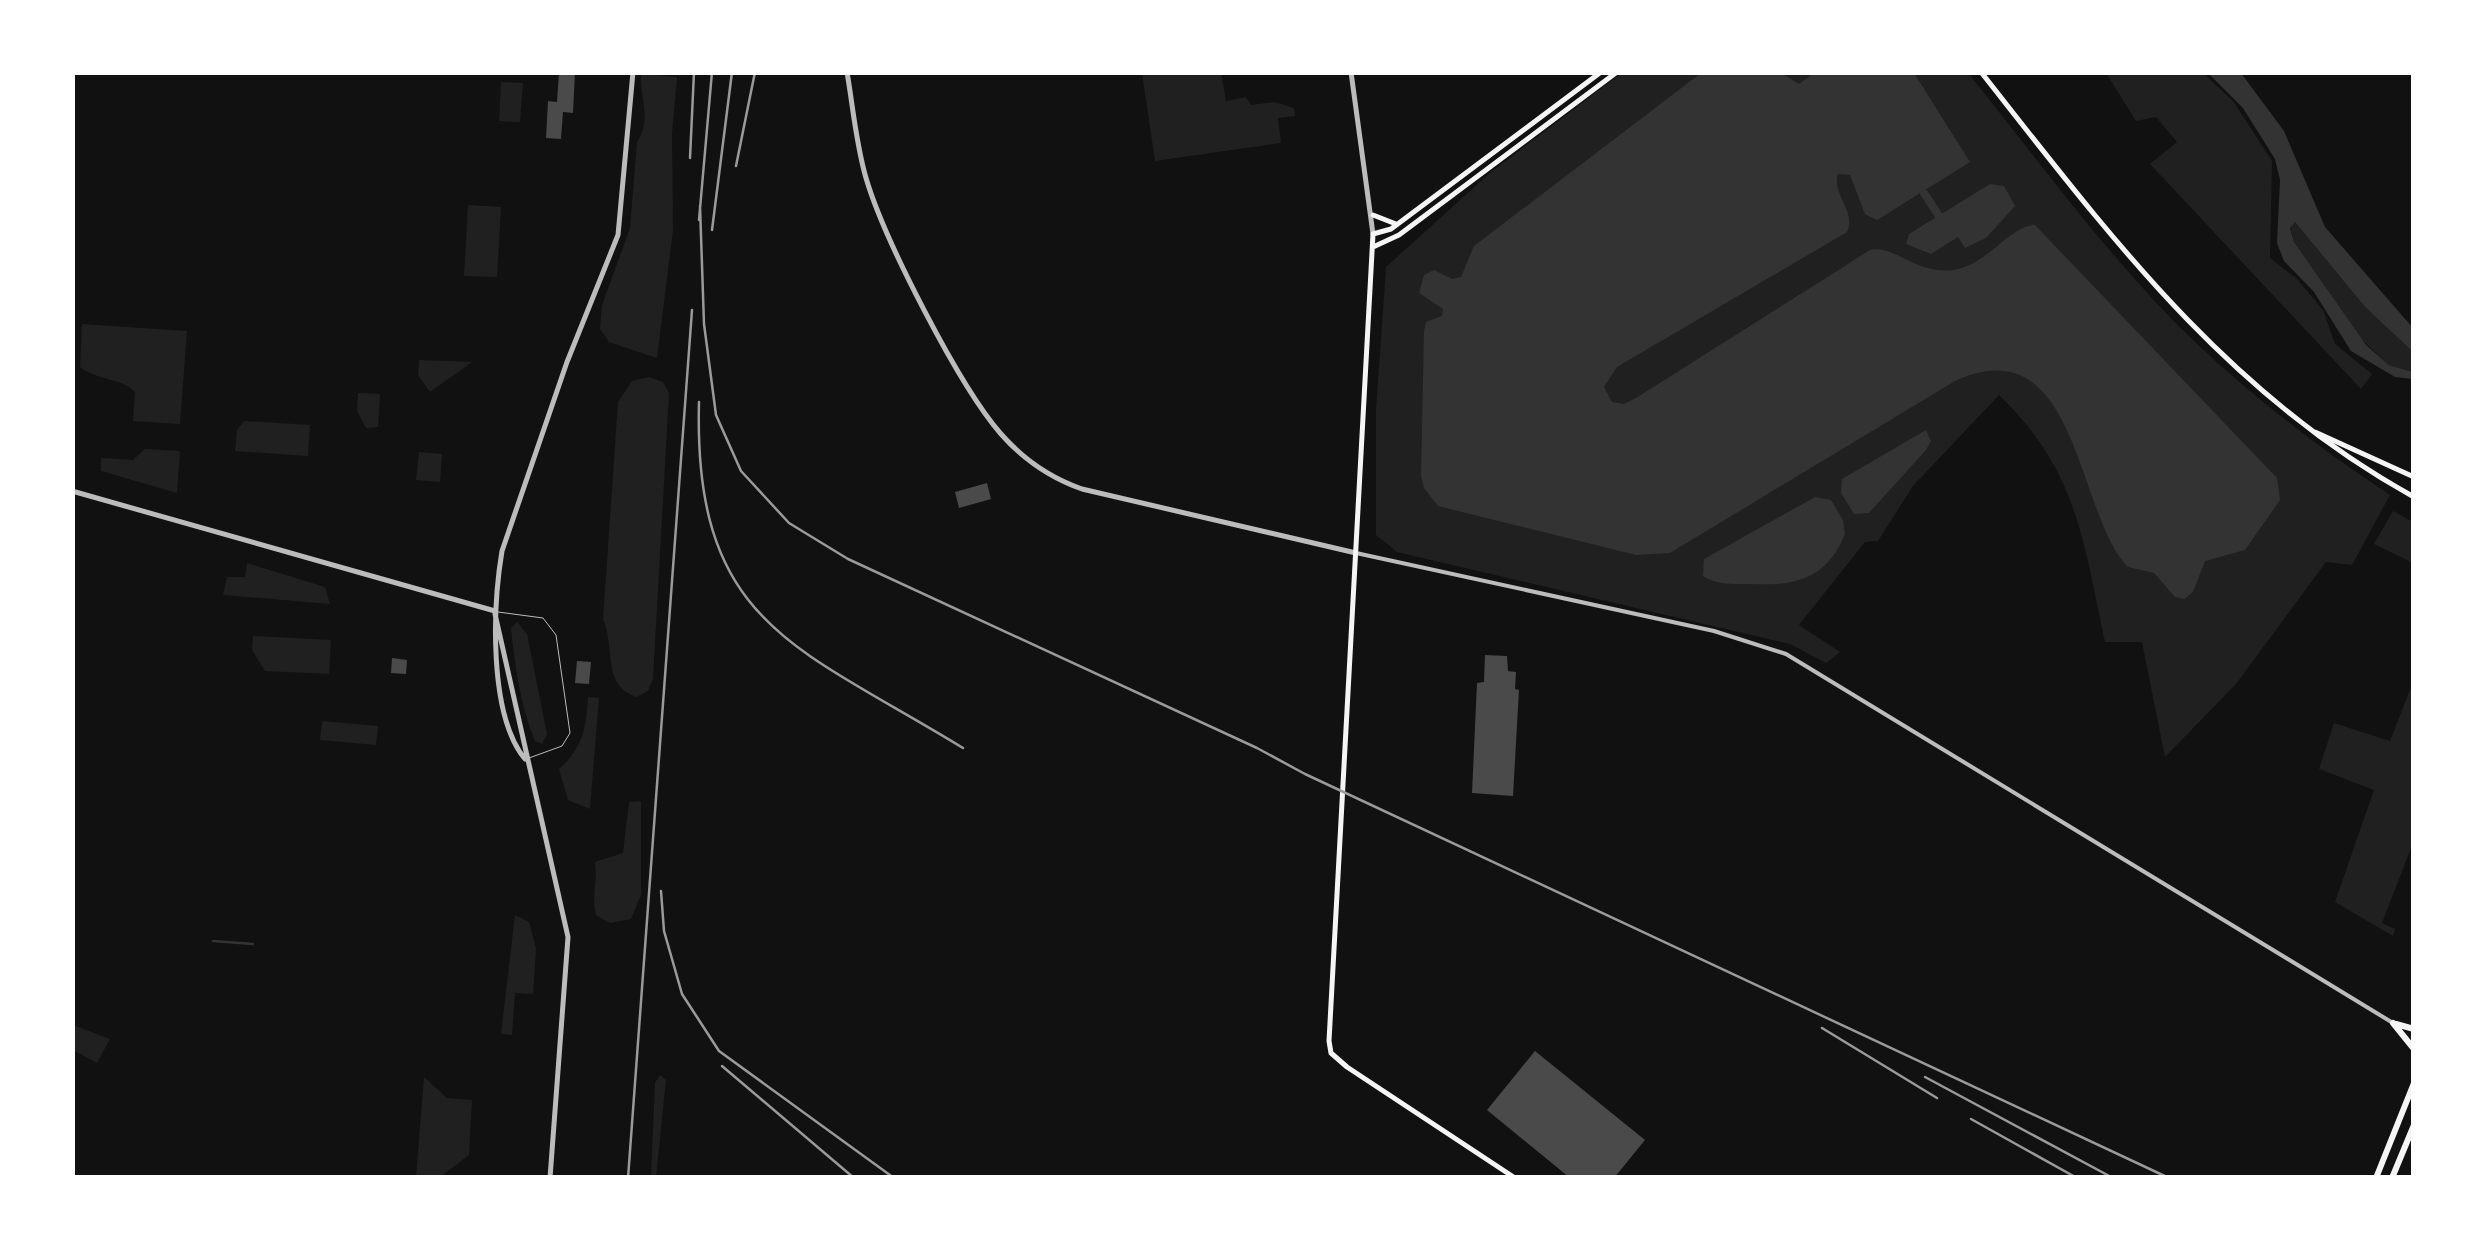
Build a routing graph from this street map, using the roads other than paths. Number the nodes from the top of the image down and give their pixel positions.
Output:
1 (633, 72) edge
2 (847, 72) edge
3 (1352, 72) edge
4 (1601, 72) edge
5 (1617, 72) edge
6 (1980, 72) edge
7 (1373, 215) junction
8 (1398, 224) junction
9 (1373, 234) junction
10 (1373, 247) junction
11 (2308, 428) junction
12 (2412, 476) edge
13 (2402, 490) junction
14 (72, 491) edge
15 (2414, 497) edge
16 (1356, 554) junction
17 (494, 612) junction
18 (525, 759) junction
19 (2393, 1023) junction
20 (2414, 1029) edge
21 (2414, 1049) edge
22 (2414, 1083) edge
23 (2414, 1125) edge
24 (550, 1178) edge
25 (1515, 1178) edge
26 (2376, 1178) edge
27 (2392, 1178) edge

1 - 17 street
2 - 16 street
3 - 7 street
4 - 8 main road
5 - 10 main road
6 - 11 main road
7 - 8 main road
7 - 9 street
8 - 9 main road
9 - 10 main road
10 - 16 main road
11 - 12 main road
11 - 13 main road
12 - 13 main road
13 - 15 main road
14 - 17 street
16 - 19 street
16 - 25 main road
17 - 18 street
17 - 18 lane
18 - 24 street
19 - 20 highway
19 - 21 highway
22 - 26 highway
23 - 27 highway

